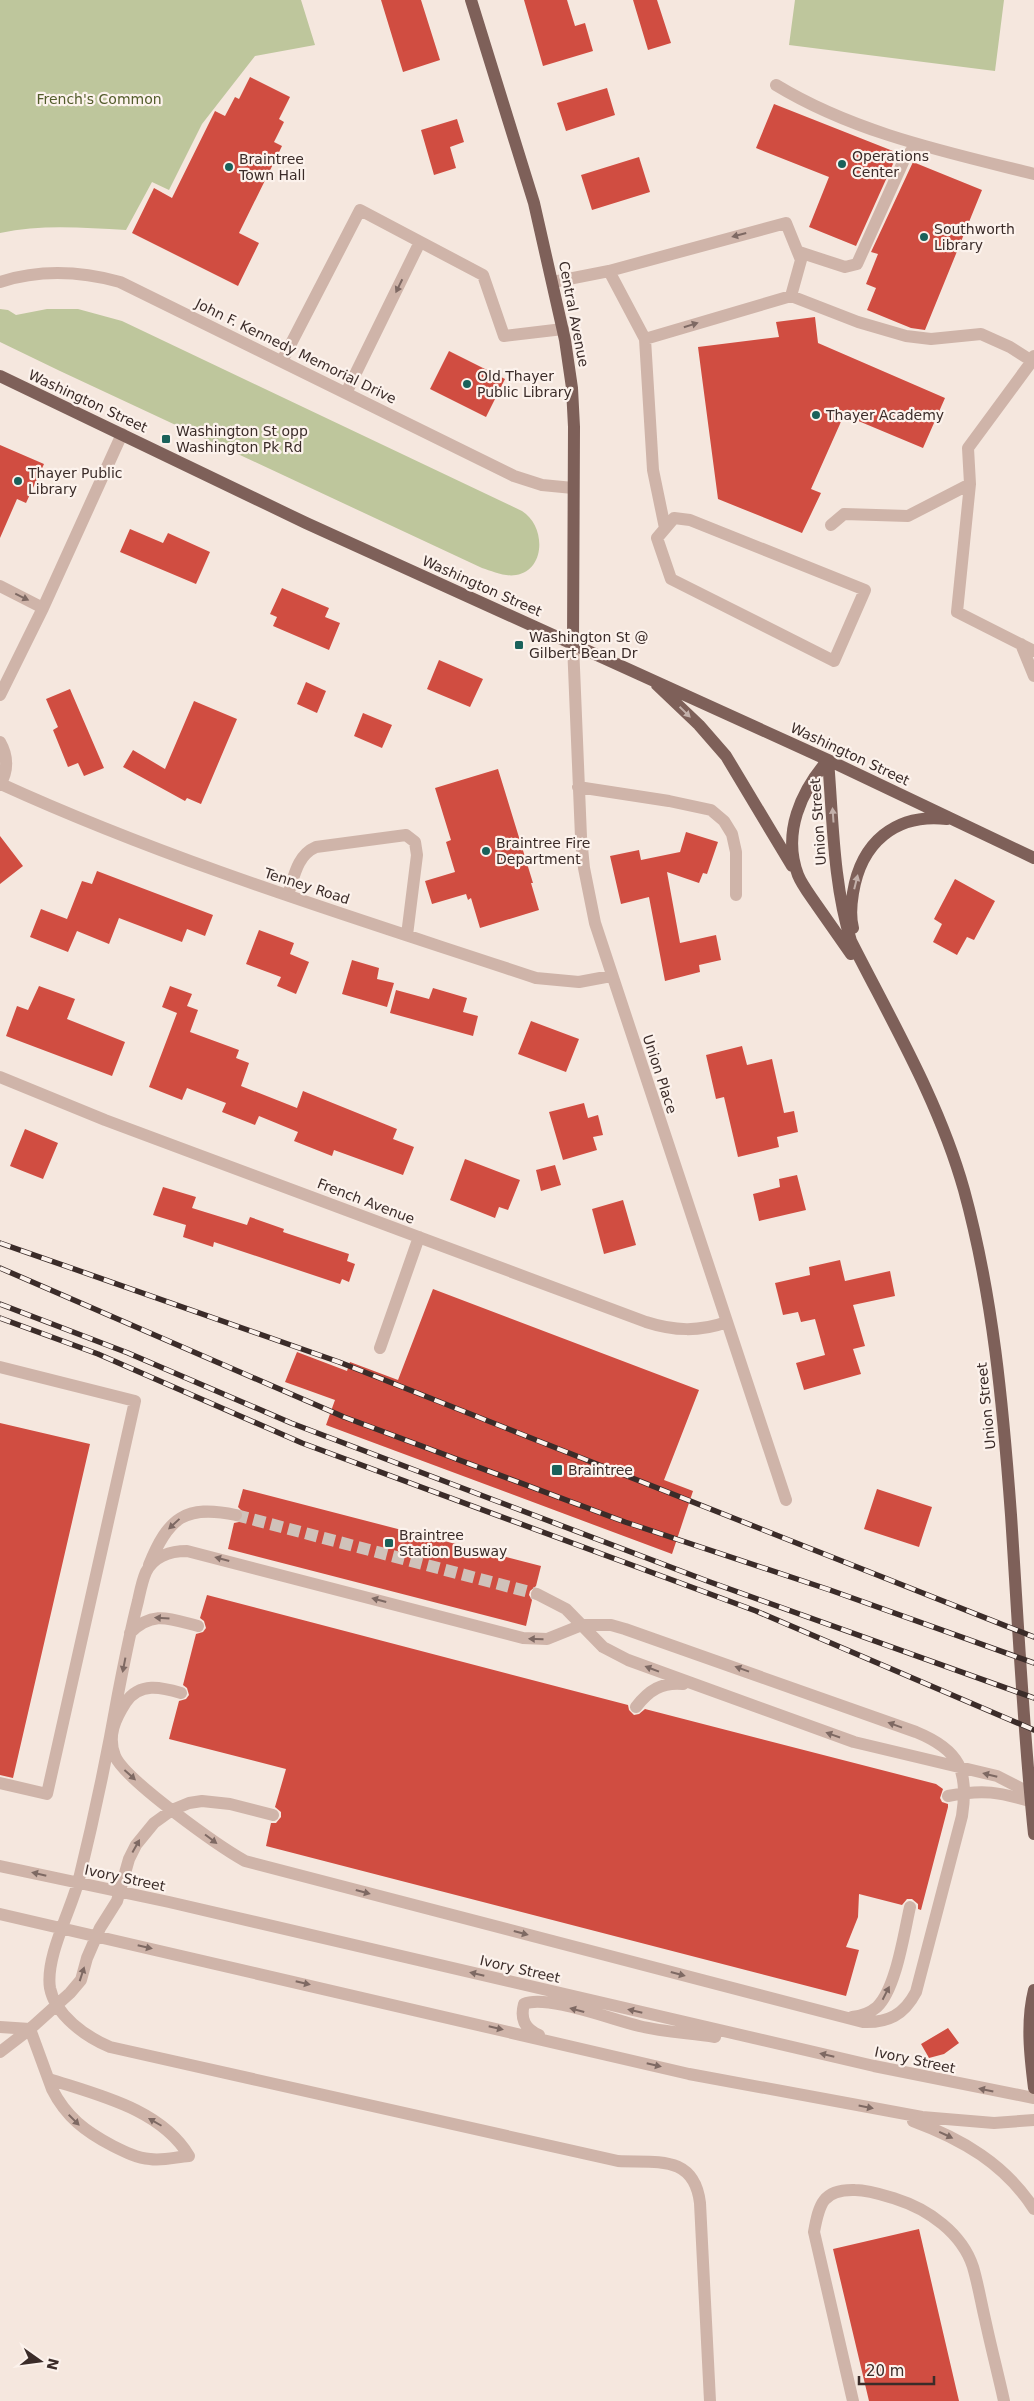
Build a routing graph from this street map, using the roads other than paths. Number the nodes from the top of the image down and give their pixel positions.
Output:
1 (471, 0) edge
2 (776, 85) dead end
3 (916, 145) junction
4 (1034, 174) edge
5 (420, 242) junction
6 (799, 252) junction
7 (608, 271) junction
8 (0, 282) edge
9 (553, 282) junction
10 (791, 296) junction
11 (563, 329) junction
12 (645, 339) junction
13 (1033, 360) edge
14 (282, 361) junction
15 (0, 376) edge
16 (346, 393) junction
17 (122, 434) junction
18 (970, 484) junction
19 (573, 488) junction
20 (831, 525) dead end
21 (666, 528) junction
22 (0, 586) edge
23 (43, 608) junction
24 (572, 644) junction
25 (1021, 644) junction
26 (1034, 651) edge
27 (1034, 676) edge
28 (650, 678) junction
29 (0, 696) edge
30 (0, 742) edge
31 (828, 760) junction
32 (0, 784) edge
33 (578, 787) junction
34 (956, 820) junction
35 (1034, 858) edge
36 (798, 876) junction
37 (288, 895) junction
38 (736, 895) dead end
39 (407, 935) junction
40 (611, 976) junction
41 (879, 996) junction
42 (0, 1077) edge
43 (419, 1237) junction
44 (726, 1322) junction
45 (380, 1348) dead end
46 (0, 1368) edge
47 (786, 1500) dead end
48 (236, 1515) tunnel mouth
49 (146, 1572) junction
50 (537, 1594) tunnel mouth
51 (582, 1625) junction
52 (198, 1626) dead end
53 (130, 1634) junction
54 (696, 1686) junction
55 (181, 1693) dead end
56 (636, 1707) dead end
57 (112, 1732) junction
58 (0, 1783) edge
59 (948, 1796) dead end
60 (1034, 1796) edge
61 (1034, 1802) edge
62 (172, 1810) junction
63 (273, 1815) dead end
64 (1034, 1834) edge
65 (0, 1866) edge
66 (78, 1883) junction
67 (120, 1892) junction
68 (910, 1907) dead end
69 (0, 1914) edge
70 (61, 1928) junction
71 (98, 1935) junction
72 (1034, 1990) edge
73 (56, 2005) junction
74 (847, 2018) junction
75 (0, 2027) edge
76 (30, 2029) junction
77 (552, 2041) junction
78 (797, 2048) junction
79 (0, 2052) edge
80 (49, 2079) junction
81 (1034, 2088) edge
82 (1034, 2098) edge
83 (884, 2111) junction
84 (1034, 2120) edge
85 (1034, 2209) edge
86 (710, 2401) edge
87 (853, 2401) edge
88 (1004, 2401) edge

1 - 9 main road, Central Avenue
2 - 3 street
3 - 4 street
3 - 6 street
5 - 11 street
5 - 14 street
5 -> 16 street
6 -> 7 street
6 - 10 street
7 - 9 street
7 - 12 street
8 - 14 street, John F. Kennedy Memorial Drive
9 - 11 main road, Central Avenue
12 -> 10 street
10 - 13 street
11 - 19 main road, Central Avenue
12 - 21 street
13 - 18 street
14 - 16 street, John F. Kennedy Memorial Drive
15 - 17 main road, Washington Street
16 - 19 street, John F. Kennedy Memorial Drive
17 - 23 street
17 - 24 main road, Washington Street
18 - 20 street
18 - 25 street
19 - 24 main road, Central Avenue
21 - 21 street
22 -> 23 street
23 - 29 street
24 - 28 main road, Washington Street
24 - 33 street, Union Place
25 - 26 street
25 - 27 street
28 - 31 main road, Washington Street
28 -> 36 main road
30 - 32 street, Tenney Road
31 - 34 main road, Washington Street
31 - 36 main road, Union Street
41 -> 31 main road, Union Street
32 - 37 street, Tenney Road
33 - 38 street
33 - 40 street, Union Place
34 - 35 main road, Washington Street
41 -> 34 main road
36 - 41 main road, Union Street
37 - 39 street, Tenney Road
37 - 39 street
39 - 40 street, Tenney Road
40 - 44 street, Union Place
41 - 64 main road, Union Street
42 - 43 street, French Avenue
43 - 44 street, French Avenue
43 - 45 street
44 - 47 street, Union Place
46 - 58 street
48 -> 49 street
51 -> 49 street
49 - 53 street
50 - 51 street
54 -> 51 street
74 -> 51 street
52 -> 53 street
53 -> 57 street
54 - 56 street
60 -> 54 street
55 - 57 street
57 -> 62 street
57 - 66 street
59 - 61 street
62 - 63 street
67 -> 62 street
62 -> 74 street
66 -> 65 street, Ivory Street
66 - 67 street, Ivory Street
66 - 70 street
67 - 71 street
78 -> 67 street, Ivory Street
74 -> 68 street
69 - 70 street
70 - 71 street
70 - 73 street
73 -> 71 street
71 -> 77 street
72 - 81 main road
73 - 76 street
73 - 86 street
75 - 76 street
76 - 79 street
76 - 80 street
78 -> 77 street
77 -> 83 street
82 -> 78 street, Ivory Street
80 -> 80 street
83 - 84 street
83 -> 85 street
87 - 88 street

